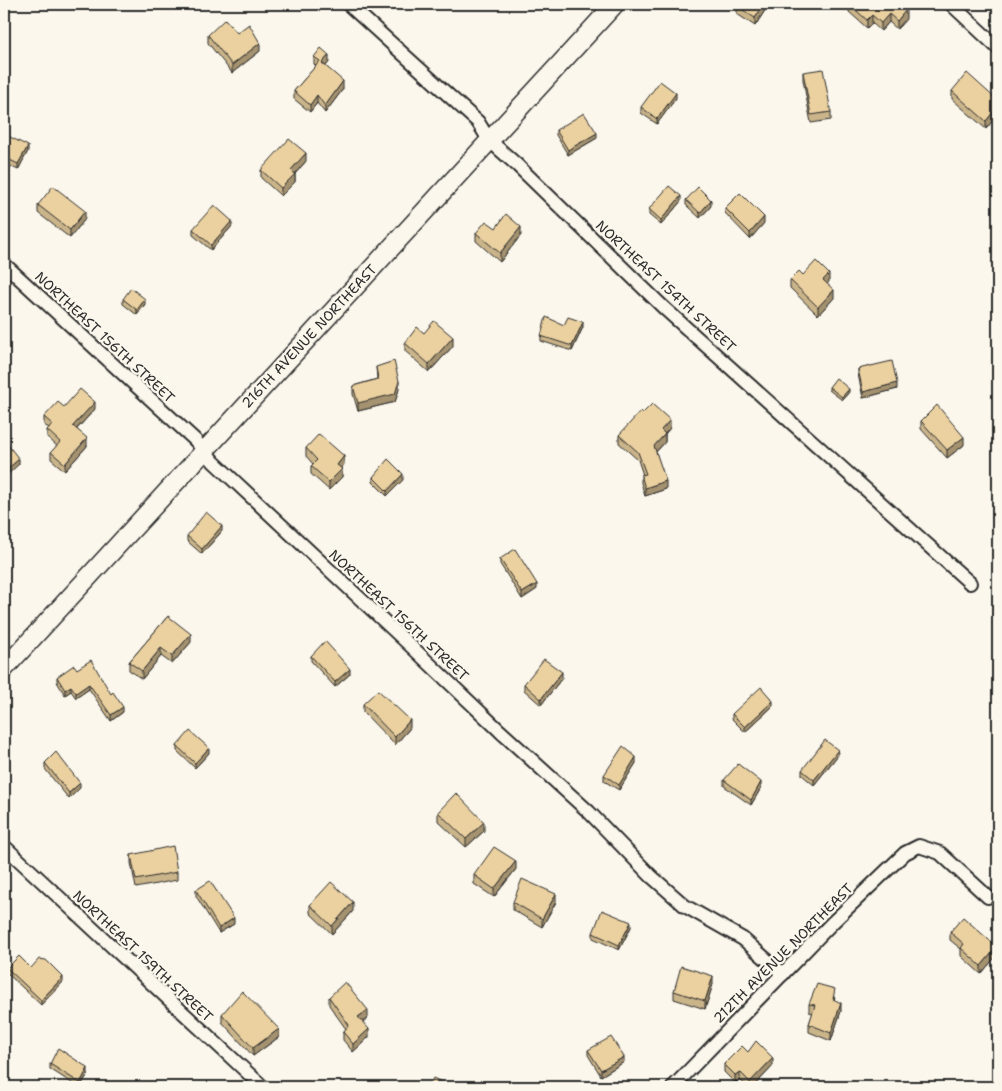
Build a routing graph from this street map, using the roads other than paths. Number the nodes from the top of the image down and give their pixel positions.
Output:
1 (348, 4) edge
2 (615, 4) edge
3 (951, 4) edge
4 (998, 48) edge
5 (489, 140) junction
6 (4, 264) edge
7 (204, 451) junction
8 (970, 583) dead end
9 (4, 669) edge
10 (4, 846) edge
11 (988, 898) dead end
12 (783, 974) junction
13 (263, 1087) edge
14 (673, 1087) edge

1 - 5 street, NORTHEAST 154TH STREET
2 - 5 street, 216TH AVENUE NORTHEAST
3 - 4 street
5 - 7 street, 216TH AVENUE NORTHEAST
5 - 8 street, NORTHEAST 154TH STREET
6 - 7 street, NORTHEAST 156TH STREET
7 - 9 street, 216TH AVENUE NORTHEAST
7 - 12 street, NORTHEAST 156TH STREET
10 - 13 street, NORTHEAST 159TH STREET
11 - 12 street, 212TH AVENUE NORTHEAST
12 - 14 street, 212TH AVENUE NORTHEAST

